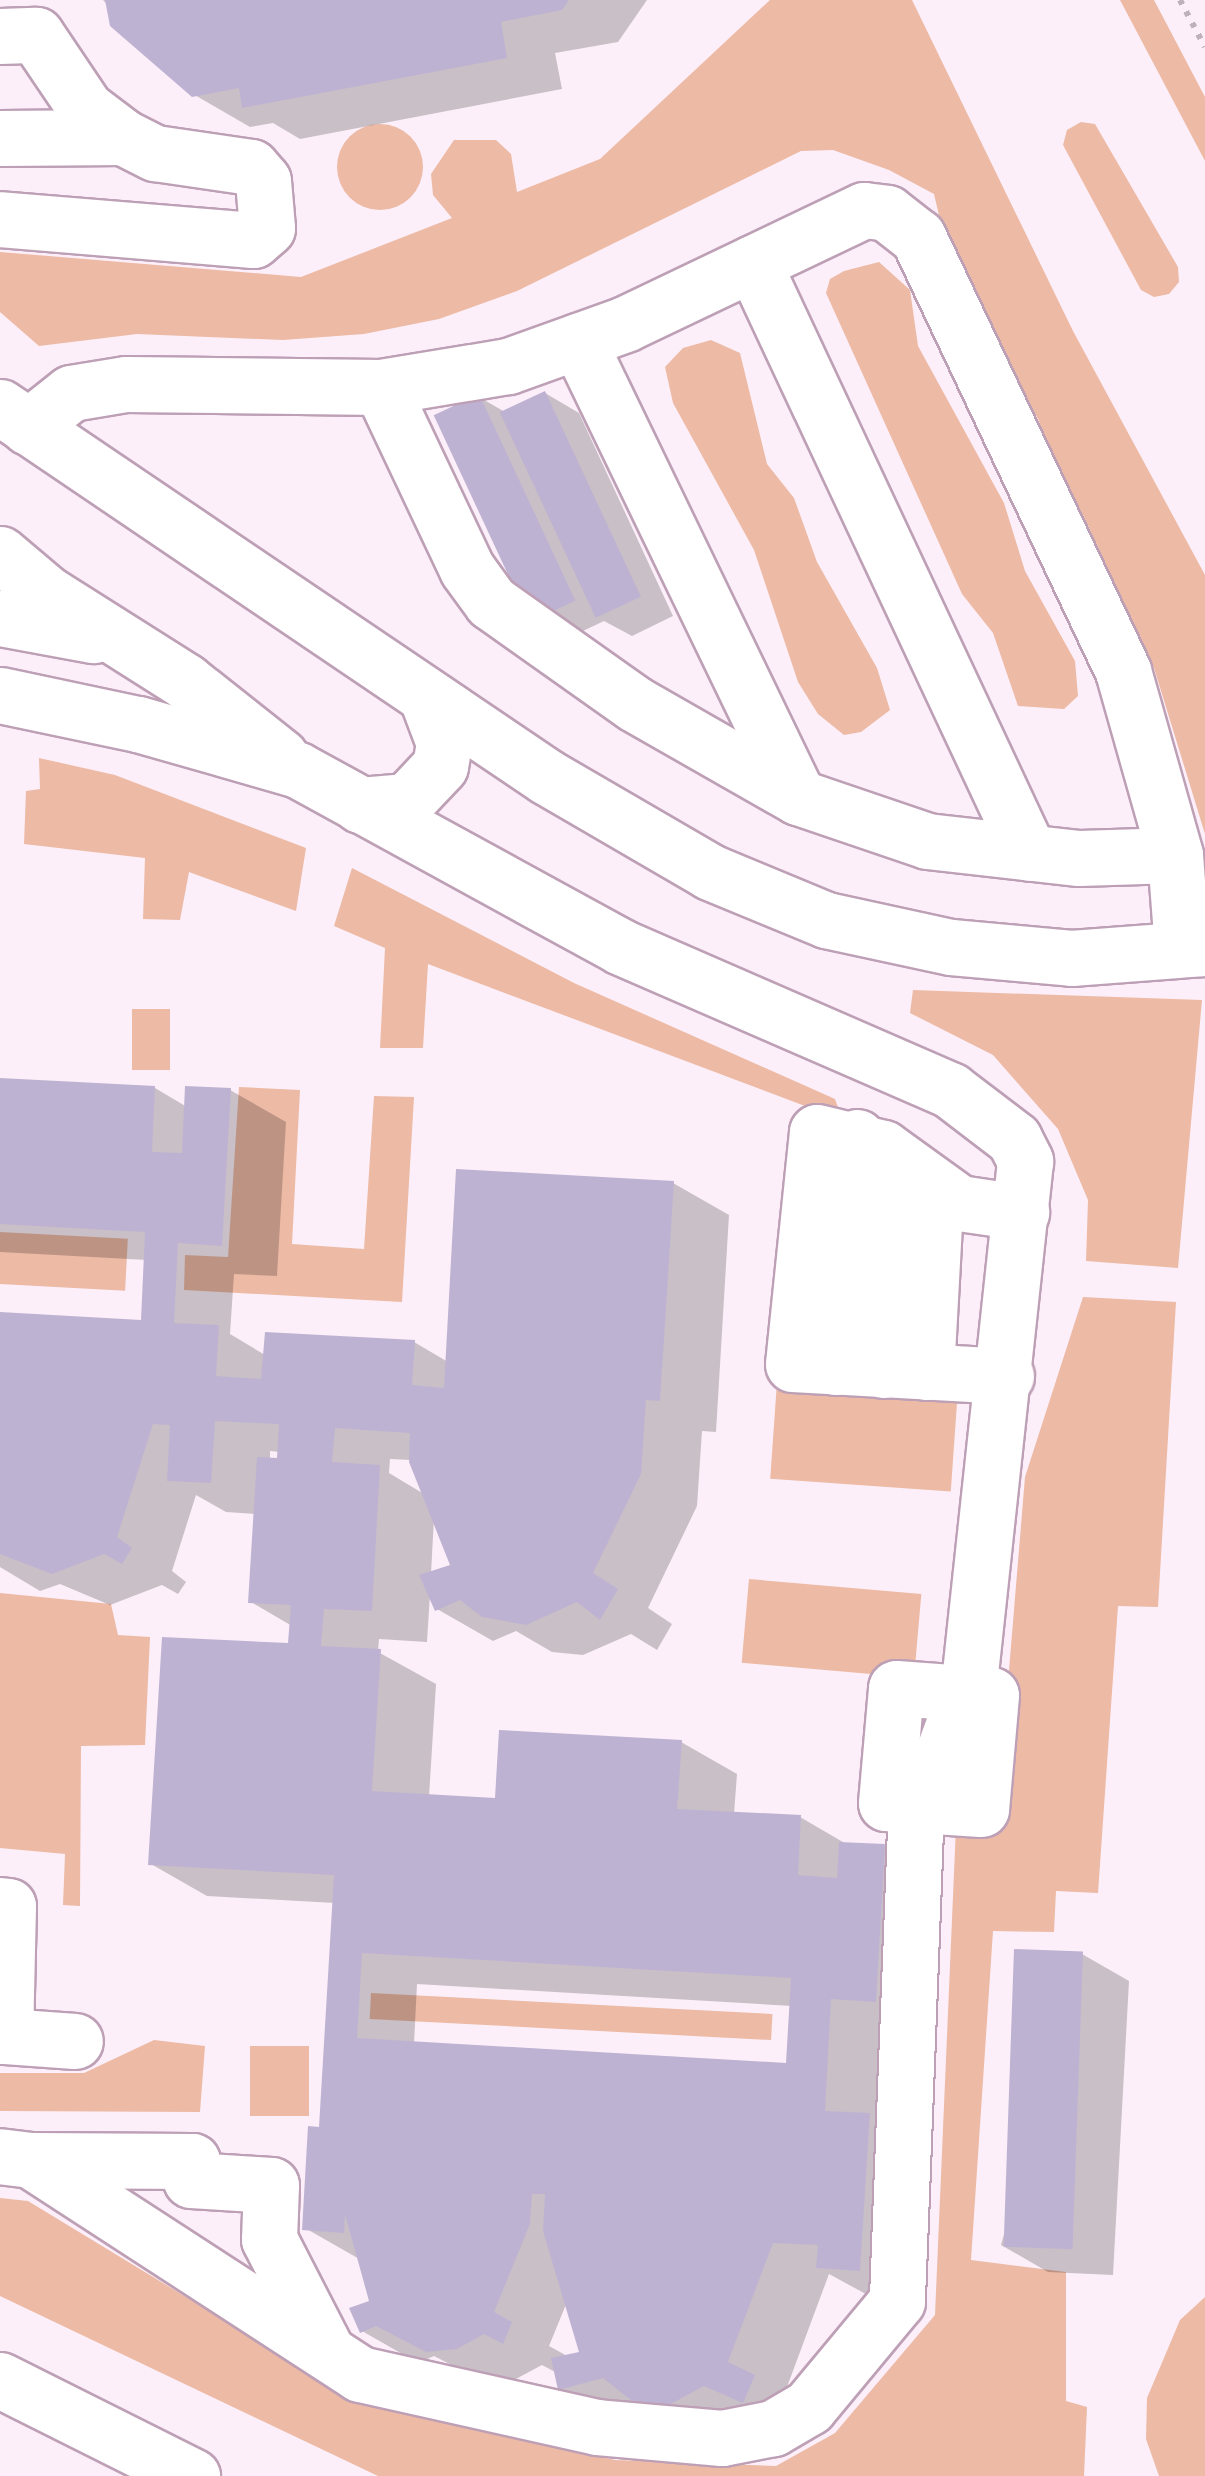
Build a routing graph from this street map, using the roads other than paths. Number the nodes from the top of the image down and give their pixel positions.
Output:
1 (0, 36) edge
2 (123, 137) junction
3 (0, 138) edge
4 (6, 206) edge
5 (753, 263) junction
6 (578, 340) junction
7 (380, 387) junction
8 (14, 417) edge
9 (0, 554) edge
10 (0, 618) edge
11 (121, 640) junction
12 (0, 695) edge
13 (426, 698) junction
14 (515, 756) junction
15 (298, 770) junction
16 (427, 786) junction
17 (798, 797) junction
18 (360, 804) junction
19 (432, 844) junction
20 (1029, 852) junction
21 (1176, 855) junction
22 (1194, 948) edge
23 (897, 1161) junction
24 (1021, 1212) junction
25 (882, 1369) junction
26 (1006, 1376) junction
27 (966, 1693) junction
28 (924, 1805) junction
29 (0, 1906) edge
30 (3, 1974) edge
31 (3, 2036) edge
32 (75, 2041) dead end
33 (16, 2158) edge
34 (85, 2195) junction
35 (276, 2240) junction
36 (178, 2254) junction
37 (327, 2352) junction
38 (0, 2380) edge
39 (192, 2476) edge

1 - 2 street
2 - 3 street
2 - 4 street
5 - 6 street
5 - 20 street
5 - 21 street
6 - 7 street
6 - 17 street
7 - 8 street
7 - 17 street
8 - 13 street
9 - 11 street
10 - 11 street
11 - 15 street
12 - 15 street
13 - 14 street
13 - 16 street
14 - 16 street
14 - 22 street
15 - 18 street
16 - 18 street
16 - 19 street
17 - 20 street
18 - 19 street
19 - 24 street
20 - 21 street
21 - 22 street
23 - 24 street
23 - 25 street
23 - 25 street
24 - 26 street
25 - 26 street
26 - 27 street
27 - 28 street
27 - 28 street
28 - 37 street
29 - 30 street
30 - 31 street
31 - 32 street
33 - 34 street
33 - 35 street
34 - 35 street
34 - 36 street
35 - 36 street
35 - 37 street
36 - 37 street
38 - 39 street

